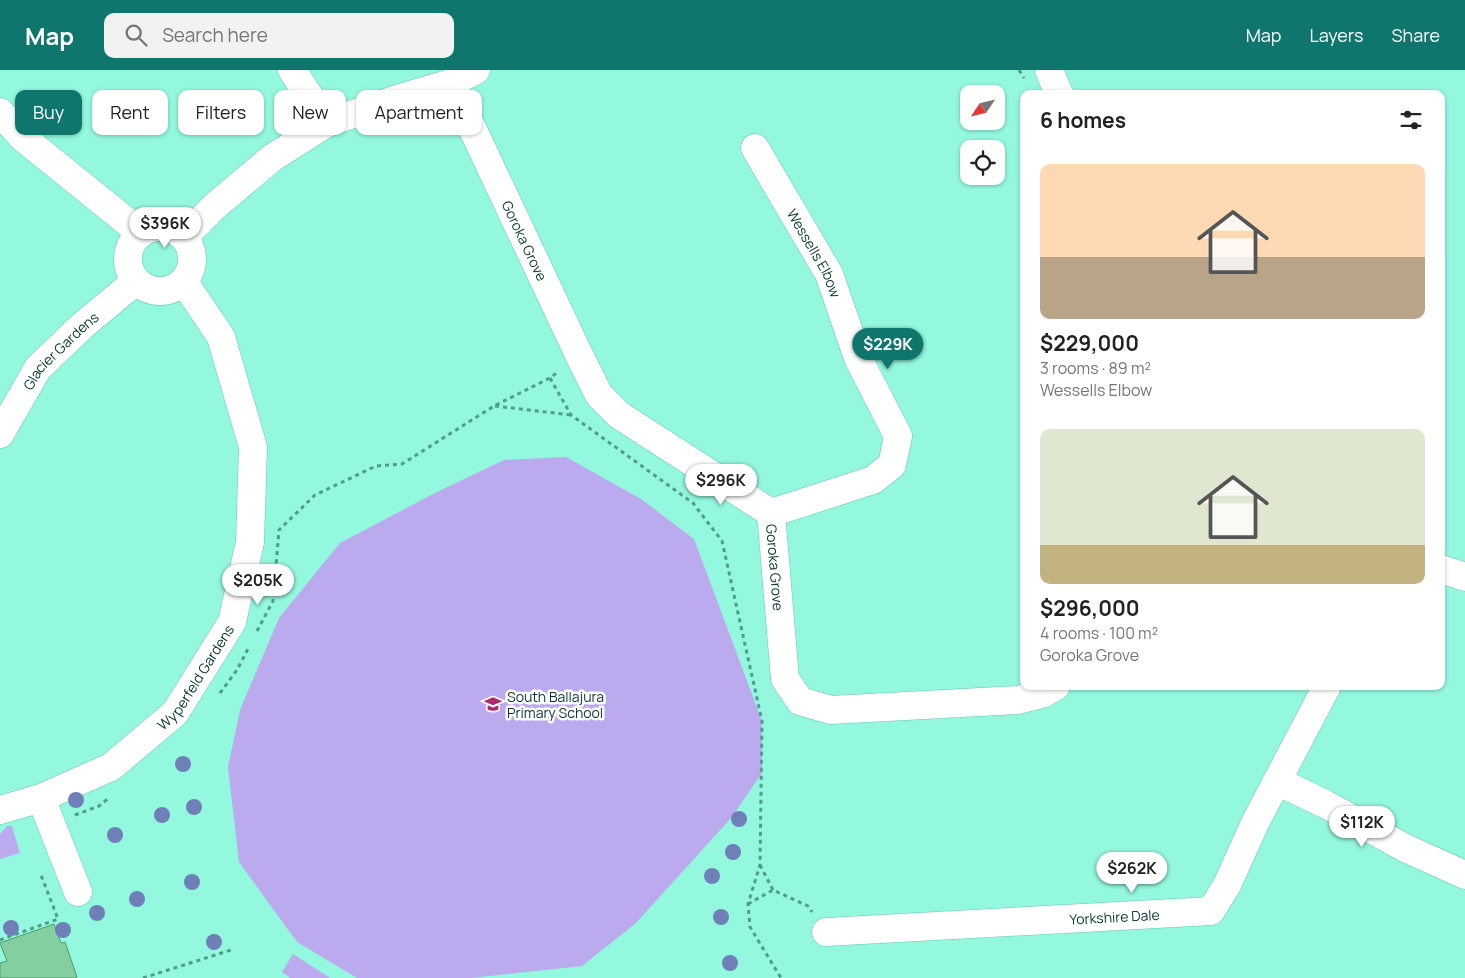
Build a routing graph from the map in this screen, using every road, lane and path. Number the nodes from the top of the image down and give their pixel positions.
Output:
1 (292, 70) edge
2 (476, 70) edge
3 (1049, 70) edge
4 (450, 83) junction
5 (305, 90) edge
6 (1056, 90) edge
7 (0, 112) edge
8 (346, 117) edge
9 (308, 135) edge
10 (755, 148) dead end
11 (141, 233) junction
12 (184, 237) junction
13 (136, 281) junction
14 (184, 282) junction
15 (580, 357) junction
16 (550, 378) junction
17 (494, 406) junction
18 (571, 415) junction
19 (0, 434) edge
20 (771, 512) junction
21 (1445, 570) edge
22 (1465, 577) edge
23 (255, 636) dead end
24 (250, 644) dead end
25 (1049, 690) edge
26 (1325, 690) edge
27 (216, 699) dead end
28 (1277, 781) junction
29 (114, 794) dead end
30 (41, 798) junction
31 (0, 810) edge
32 (52, 824) junction
33 (760, 865) junction
34 (40, 871) dead end
35 (1465, 875) edge
36 (773, 890) junction
37 (78, 892) dead end
38 (748, 904) junction
39 (826, 932) joint
40 (0, 940) edge
41 (231, 950) dead end
42 (143, 978) edge
43 (781, 978) edge

1 - 5 street
2 - 4 street
3 - 6 street
4 - 8 street
4 - 15 street, Goroka Grove
7 - 11 street
9 - 12 street
10 - 20 street, Wessells Elbow
11 - 12 street
11 - 13 street
12 - 14 street
13 - 14 street
13 - 19 street, Glacier Gardens
14 - 30 street, Wyperfeld Gardens
15 - 16 path
15 - 20 street, Goroka Grove
16 - 17 path
16 - 18 path
17 - 18 path
17 - 23 path
18 - 33 path
20 - 25 street, Goroka Grove
21 - 22 street
24 - 27 path
26 - 28 street, Yorkshire Dale
28 - 35 street
28 - 39 street, Yorkshire Dale
29 - 32 path
30 - 31 street, Wyperfeld Gardens
30 - 32 street
32 - 37 street
33 - 36 path
33 - 38 path
34 - 40 path
36 - 38 path
36 - 39 path
38 - 43 path
41 - 42 path

